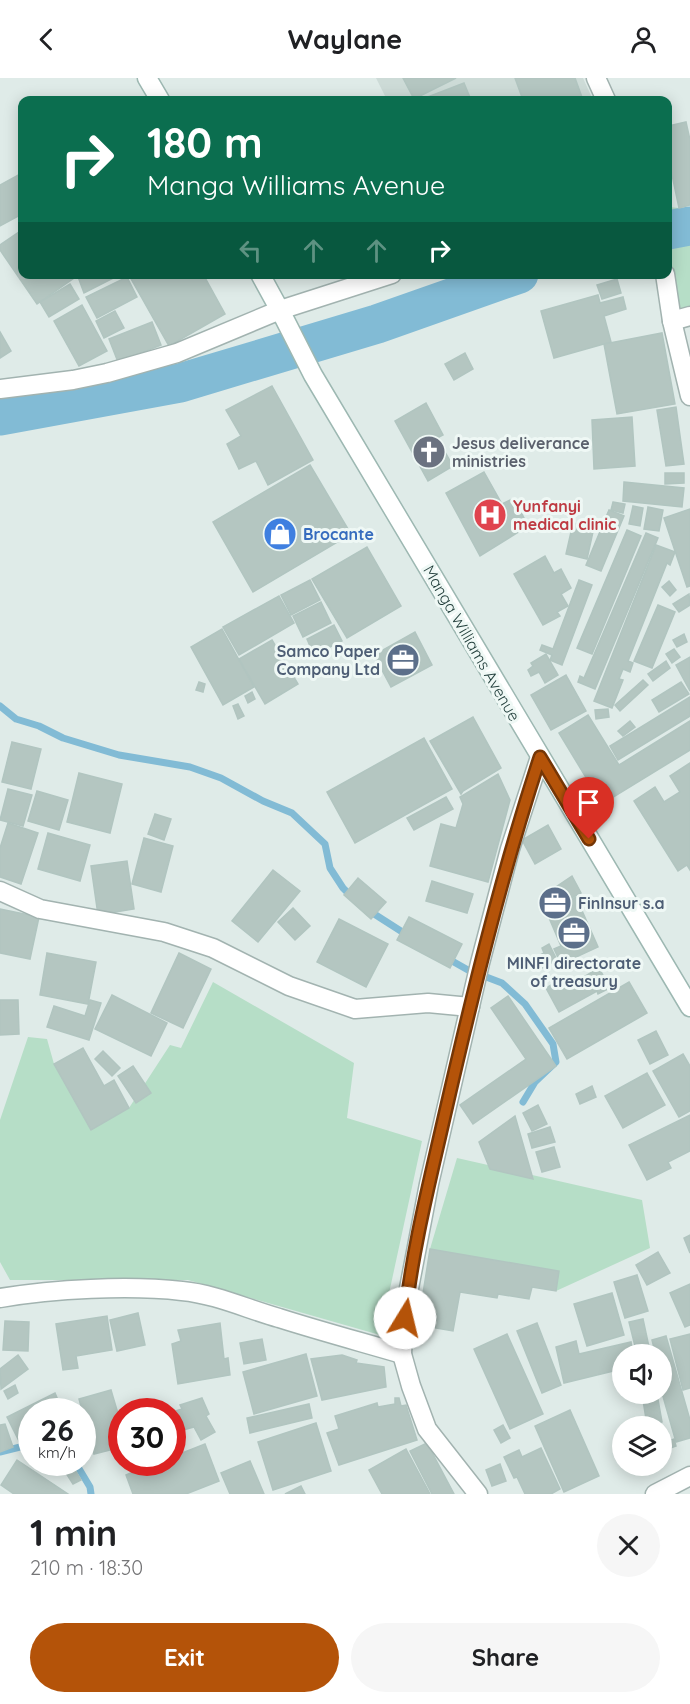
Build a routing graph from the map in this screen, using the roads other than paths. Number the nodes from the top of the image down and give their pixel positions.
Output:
1 (147, 78) edge
2 (596, 78) edge
3 (158, 96) edge
4 (604, 96) edge
5 (263, 279) edge
6 (378, 279) edge
7 (666, 279) edge
8 (282, 313) junction
9 (690, 316) edge
10 (672, 321) junction
11 (0, 389) edge
12 (690, 396) edge
13 (540, 757) junction
14 (0, 891) edge
15 (470, 1007) junction
16 (690, 1007) edge
17 (0, 1298) edge
18 (402, 1354) junction
19 (690, 1476) edge
20 (478, 1494) edge
21 (655, 1494) edge

1 - 3 street
2 - 4 street
5 - 8 street, Manga Williams Avenue
6 - 8 street
7 - 10 street
8 - 11 street
8 - 13 street, Manga Williams Avenue
9 - 10 street
10 - 12 street
13 - 15 street
13 - 16 street, Manga Williams Avenue
14 - 15 street
15 - 18 street
17 - 18 street
18 - 20 street
19 - 21 street

